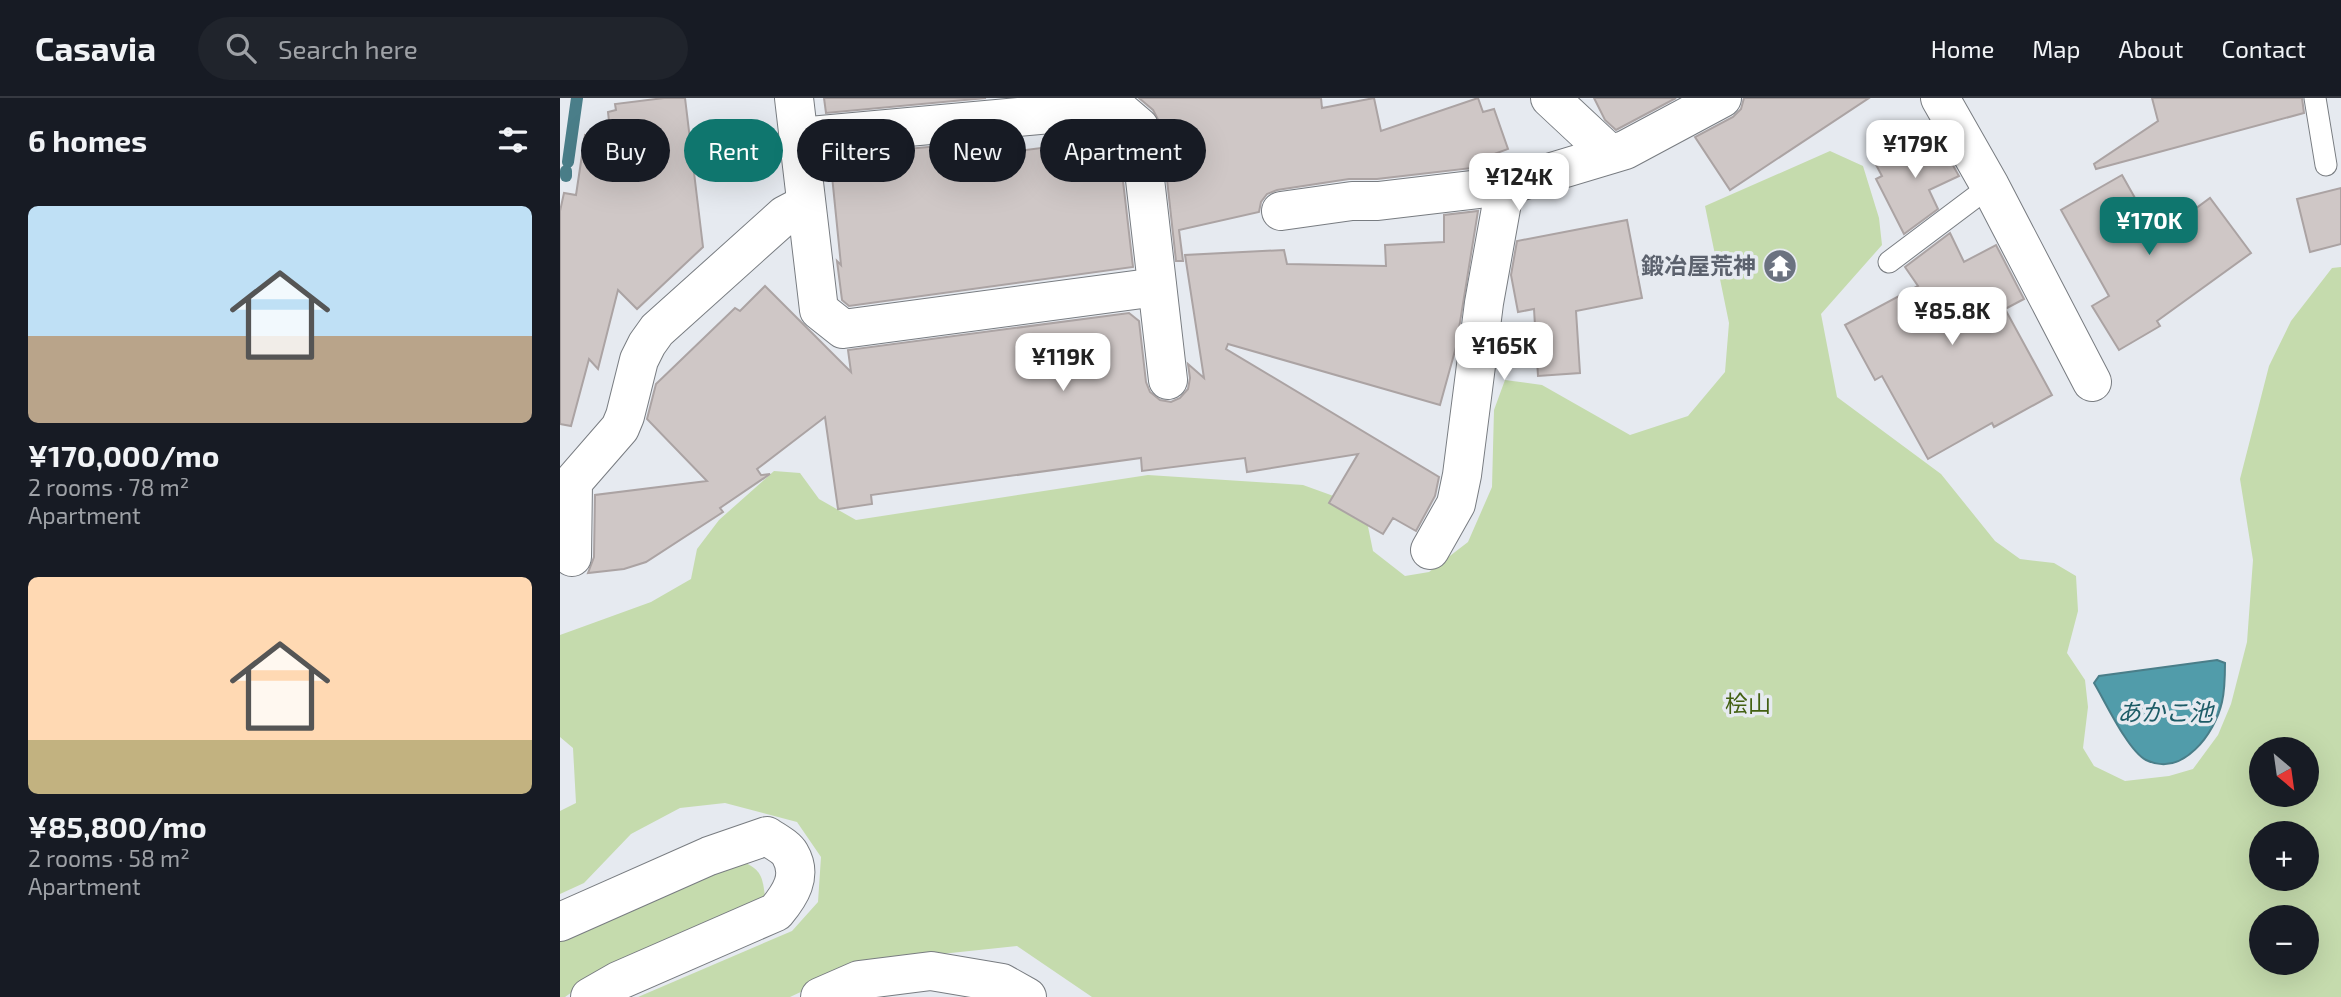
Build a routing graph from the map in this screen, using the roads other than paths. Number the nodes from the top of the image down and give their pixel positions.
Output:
1 (794, 98) edge
2 (1550, 98) edge
3 (1722, 98) edge
4 (1940, 98) edge
5 (2315, 98) edge
6 (1004, 108) edge
7 (797, 121) edge
8 (915, 121) edge
9 (1610, 154) junction
10 (2326, 165) dead end
11 (804, 182) edge
12 (1505, 186) junction
13 (1990, 186) junction
14 (806, 204) junction
15 (1281, 211) dead end
16 (1889, 262) dead end
17 (1157, 287) junction
18 (1168, 380) dead end
19 (2092, 382) dead end
20 (1430, 550) dead end
21 (572, 557) dead end
22 (560, 922) edge
23 (590, 997) edge
24 (820, 997) edge
25 (1027, 997) edge

1 - 7 street
2 - 9 street
3 - 9 street
4 - 13 street
5 - 10 lane
6 - 8 street
6 - 17 street
9 - 12 street
11 - 14 street
12 - 15 street
12 - 20 street
13 - 16 lane
13 - 19 street
14 - 17 street
14 - 21 street
17 - 18 street
22 - 23 street
24 - 25 street

